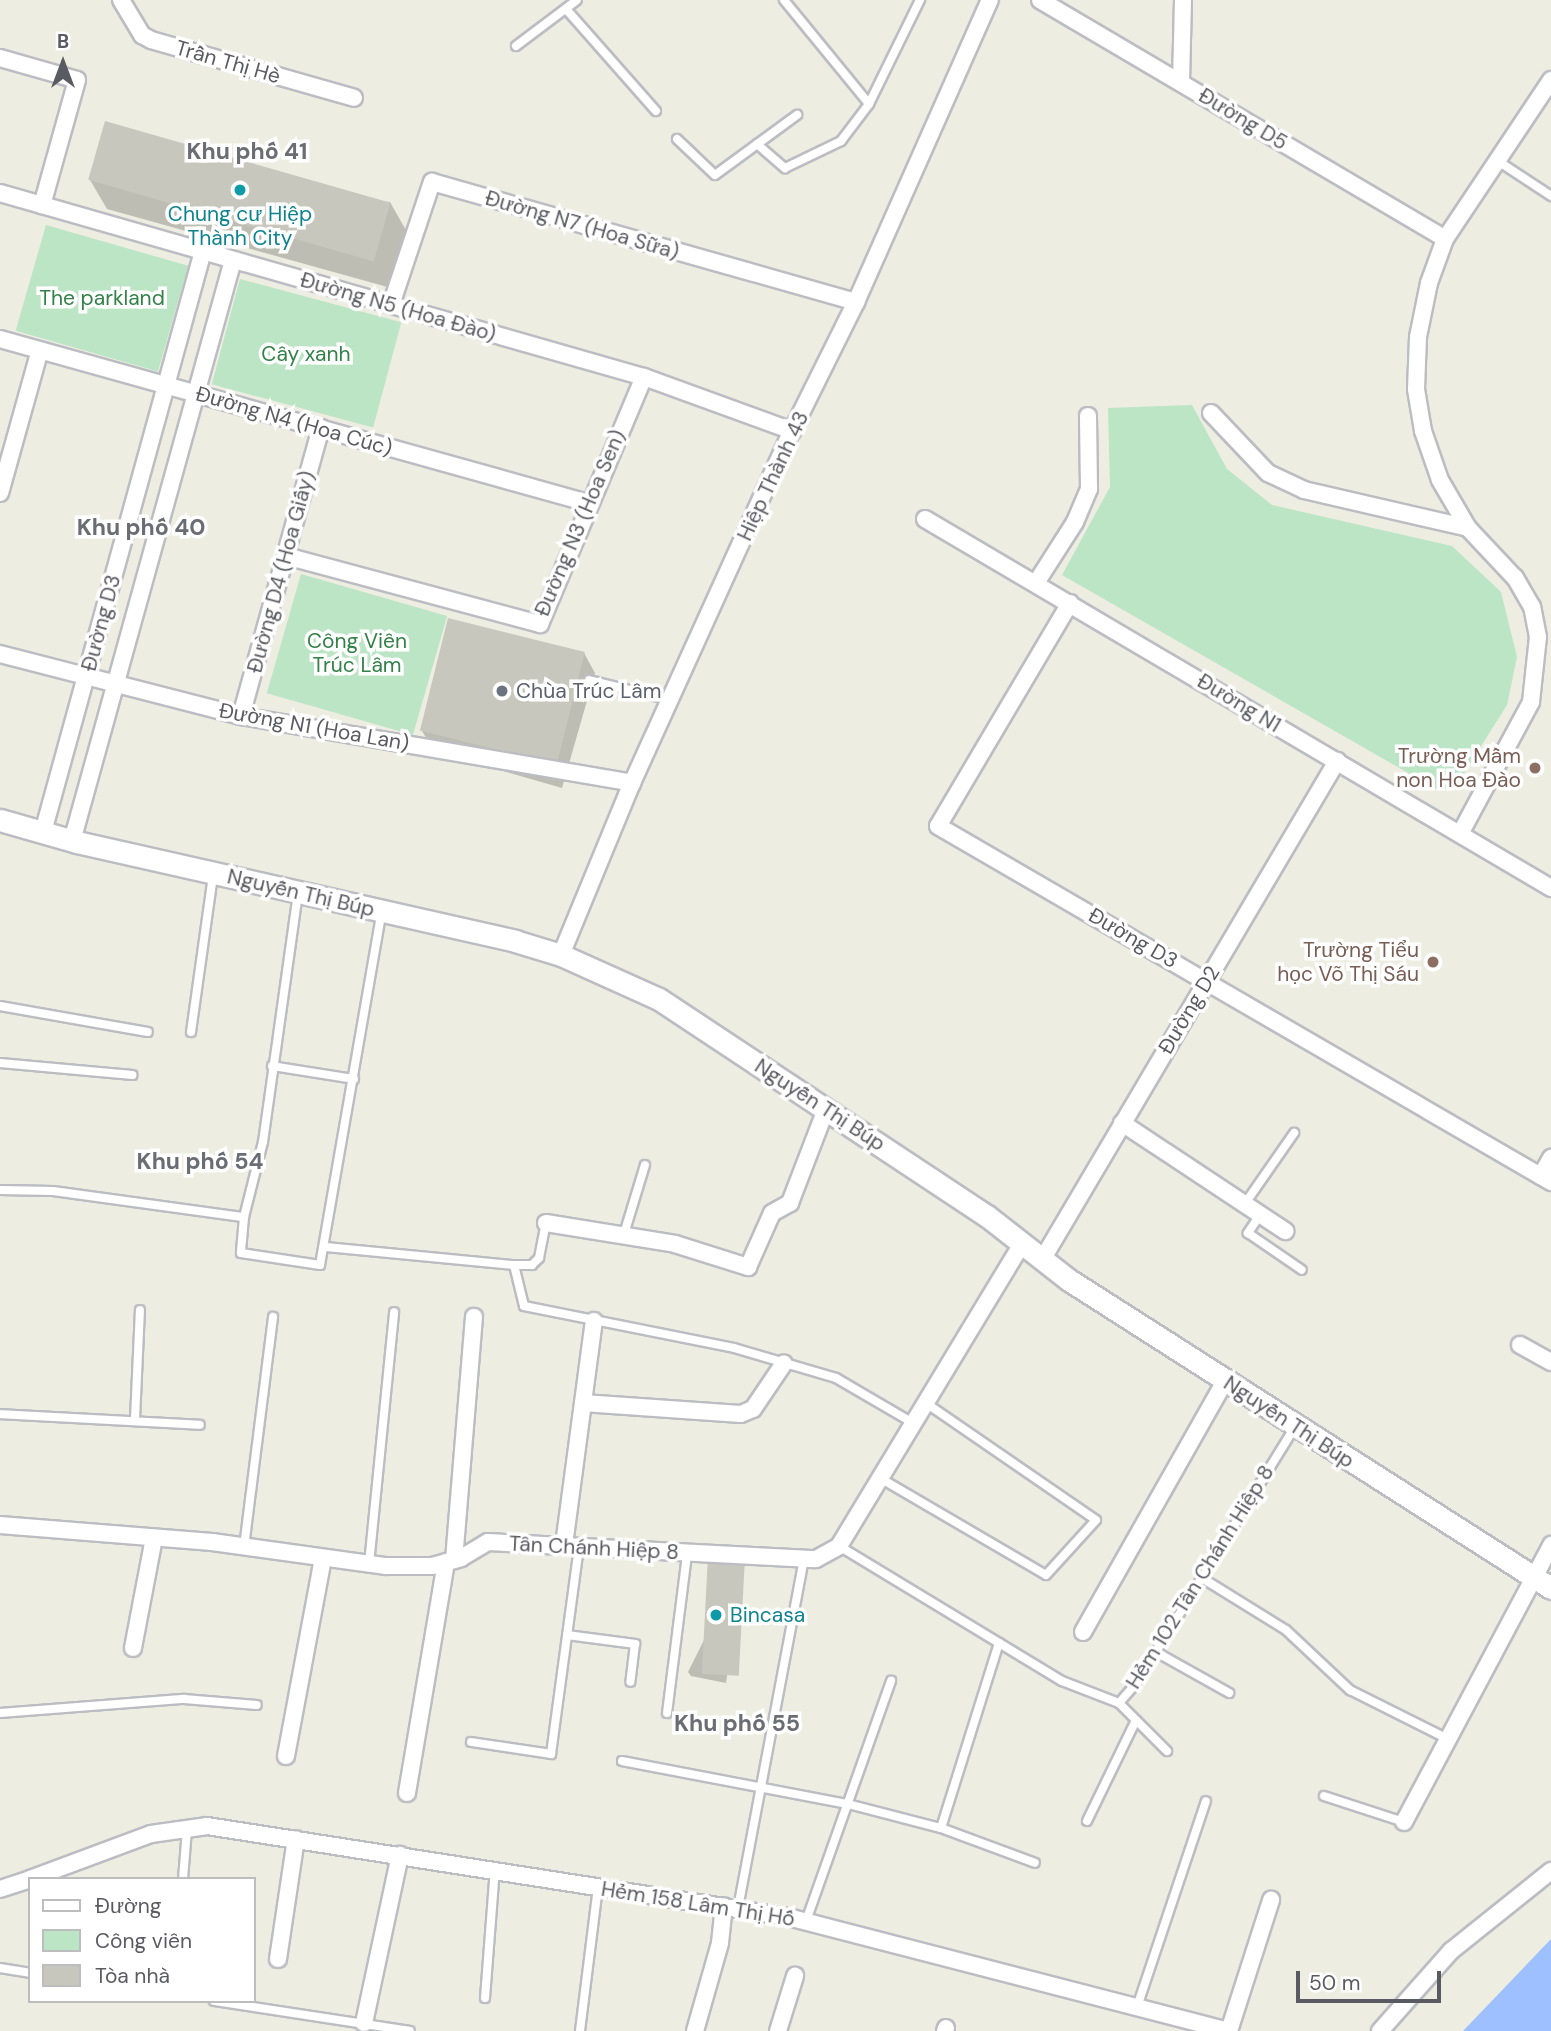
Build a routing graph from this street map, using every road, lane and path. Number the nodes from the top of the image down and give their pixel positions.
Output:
1 (121, 0) edge
2 (578, 0) edge
3 (784, 0) edge
4 (920, 0) edge
5 (990, 0) edge
6 (1040, 0) edge
7 (1183, 0) edge
8 (566, 9) junction
9 (516, 46) dead end
10 (0, 58) edge
11 (1551, 80) edge
12 (1181, 82) junction
13 (354, 99) dead end
14 (869, 104) junction
15 (656, 111) dead end
16 (797, 115) dead end
17 (677, 139) dead end
18 (757, 144) junction
19 (1498, 161) junction
20 (0, 193) edge
21 (1551, 195) edge
22 (42, 205) junction
23 (1446, 239) junction
24 (203, 251) junction
25 (233, 260) junction
26 (856, 302) junction
27 (391, 305) junction
28 (0, 339) edge
29 (40, 350) junction
30 (644, 377) junction
31 (166, 385) junction
32 (195, 393) junction
33 (1210, 413) dead end
34 (1088, 416) dead end
35 (321, 428) junction
36 (792, 431) junction
37 (3, 473) edge
38 (0, 493) edge
39 (588, 503) junction
40 (925, 519) dead end
41 (1468, 528) junction
42 (286, 556) junction
43 (1036, 583) junction
44 (1070, 603) junction
45 (0, 654) edge
46 (86, 678) junction
47 (589, 680) dead end
48 (113, 686) junction
49 (672, 700) junction
50 (241, 716) junction
51 (1337, 761) junction
52 (632, 783) junction
53 (0, 820) edge
54 (43, 832) junction
55 (1460, 834) junction
56 (72, 841) junction
57 (214, 873) junction
58 (1551, 888) edge
59 (298, 892) junction
60 (382, 911) junction
61 (561, 955) junction
62 (1207, 980) junction
63 (0, 1006) edge
64 (148, 1032) dead end
65 (191, 1032) dead end
66 (0, 1063) edge
67 (272, 1066) junction
68 (131, 1075) dead end
69 (354, 1079) junction
70 (826, 1109) junction
71 (1122, 1123) junction
72 (1294, 1133) dead end
73 (1551, 1158) edge
74 (645, 1165) dead end
75 (1546, 1179) edge
76 (0, 1190) edge
77 (1244, 1205) junction
78 (1259, 1215) junction
79 (244, 1217) junction
80 (546, 1223) joint
81 (1285, 1231) dead end
82 (624, 1234) junction
83 (1022, 1244) junction
84 (326, 1247) junction
85 (1042, 1260) junction
86 (514, 1265) junction
87 (1302, 1270) dead end
88 (140, 1310) dead end
89 (394, 1312) dead end
90 (273, 1317) dead end
91 (474, 1317) dead end
92 (594, 1321) junction
93 (1520, 1345) dead end
94 (1551, 1362) edge
95 (784, 1363) junction
96 (1225, 1381) junction
97 (583, 1403) junction
98 (926, 1403) junction
99 (0, 1414) edge
100 (135, 1419) junction
101 (913, 1423) junction
102 (200, 1425) dead end
103 (1295, 1427) junction
104 (880, 1478) junction
105 (0, 1525) edge
106 (154, 1538) junction
107 (1551, 1545) edge
108 (572, 1546) junction
109 (839, 1546) junction
110 (244, 1547) junction
111 (687, 1554) junction
112 (323, 1558) junction
113 (804, 1560) junction
114 (450, 1561) junction
115 (369, 1564) junction
116 (1202, 1578) junction
117 (1542, 1583) edge
118 (1083, 1632) dead end
119 (567, 1635) junction
120 (999, 1643) junction
121 (133, 1648) dead end
122 (1156, 1653) junction
123 (891, 1681) dead end
124 (630, 1682) dead end
125 (1229, 1693) dead end
126 (1119, 1703) junction
127 (257, 1705) dead end
128 (0, 1713) edge
129 (667, 1713) dead end
130 (1136, 1720) junction
131 (1450, 1740) junction
132 (471, 1742) dead end
133 (1167, 1751) dead end
134 (286, 1756) dead end
135 (622, 1761) dead end
136 (762, 1786) junction
137 (407, 1793) dead end
138 (1324, 1796) dead end
139 (1206, 1801) dead end
140 (848, 1804) junction
141 (1087, 1821) dead end
142 (1404, 1822) joint
143 (187, 1827) junction
144 (941, 1828) junction
145 (296, 1839) junction
146 (400, 1855) junction
147 (1035, 1863) dead end
148 (495, 1869) junction
149 (1551, 1871) edge
150 (35, 1877) edge
151 (183, 1877) edge
152 (28, 1880) edge
153 (598, 1887) junction
154 (0, 1889) edge
155 (1271, 1900) dead end
156 (731, 1907) junction
157 (806, 1921) junction
158 (278, 1959) dead end
159 (0, 1969) edge
160 (28, 1973) edge
161 (795, 1976) dead end
162 (485, 1998) dead end
163 (228, 2003) edge
164 (1136, 2008) junction
165 (364, 2023) junction
166 (410, 2031) edge
167 (580, 2031) edge
168 (695, 2031) edge
169 (778, 2031) edge
170 (1380, 2031) edge

1 - 13 street, Trần Thị Hè
2 - 8 lane
3 - 14 lane
4 - 14 lane
5 - 26 street, Hiệp Thành 43
6 - 12 street, Đường D5
7 - 12 street
8 - 9 lane
8 - 15 lane
10 - 22 street
11 - 19 street
12 - 23 street, Đường D5
14 - 18 lane
16 - 18 lane
17 - 18 lane
19 - 21 lane
19 - 23 street
20 - 22 street, Đường N5 (Hoa Đào)
22 - 24 street, Đường N5 (Hoa Đào)
23 - 41 street
24 - 25 street, Đường N5 (Hoa Đào)
24 - 31 street, Đường D3
25 - 27 street, Đường N5 (Hoa Đào)
25 - 32 street, Đường D3
26 - 27 street, Đường N7 (Hoa Sữa)
26 - 36 street, Hiệp Thành 43
27 - 30 street, Đường N5 (Hoa Đào)
28 - 29 street, Đường N4 (Hoa Cúc)
29 - 31 street, Đường N4 (Hoa Cúc)
29 - 37 street
30 - 36 street, Đường N5 (Hoa Đào)
30 - 39 street, Đường N3 (Hoa Sen)
31 - 32 street, Đường N4 (Hoa Cúc)
31 - 46 street, Đường D3
32 - 35 street, Đường N4 (Hoa Cúc)
32 - 48 street, Đường D3
33 - 41 street
34 - 43 street
35 - 39 street, Đường N4 (Hoa Cúc)
35 - 42 street, Đường D4 (Hoa Giấy)
36 - 49 street, Hiệp Thành 43
37 - 38 street
39 - 42 street, Đường N3 (Hoa Sen)
40 - 43 street, Đường N1
41 - 55 street
42 - 50 street, Đường D4 (Hoa Giấy)
43 - 44 street, Đường N1
44 - 51 street, Đường N1
44 - 62 street, Đường D3
45 - 46 street, Đường N1 (Hoa Lan)
46 - 48 street, Đường N1 (Hoa Lan)
46 - 54 street, Đường D3
47 - 49 lane
48 - 50 street, Đường N1 (Hoa Lan)
48 - 56 street, Đường D3
49 - 52 street, Hiệp Thành 43
50 - 52 street, Đường N1 (Hoa Lan)
51 - 55 street, Đường N1
51 - 62 street, Đường D2
52 - 61 street, Hiệp Thành 43
53 - 54 street, Nguyễn Thị Búp
54 - 56 street, Nguyễn Thị Búp
55 - 58 street, Đường N1
56 - 57 street, Nguyễn Thị Búp
57 - 59 street, Nguyễn Thị Búp
57 - 65 lane
59 - 60 street, Nguyễn Thị Búp
59 - 67 lane
60 - 61 street, Nguyễn Thị Búp
60 - 69 lane
61 - 70 street, Nguyễn Thị Búp
62 - 71 street, Đường D2
62 - 75 street, Đường D3
63 - 64 lane
66 - 68 lane
67 - 69 lane
67 - 79 lane
69 - 84 lane
70 - 82 street
70 - 83 street, Nguyễn Thị Búp
71 - 77 street
71 - 85 street, Đường D2
72 - 77 lane
73 - 75 street
74 - 82 lane
76 - 79 lane
77 - 78 street
78 - 81 street
78 - 87 lane
79 - 84 lane
80 - 82 street
80 - 86 lane
83 - 85 street, Nguyễn Thị Búp
83 - 98 street
84 - 86 lane
85 - 96 street, Nguyễn Thị Búp
86 - 92 lane
88 - 100 lane
89 - 115 lane
90 - 110 lane
91 - 114 street
92 - 95 lane
92 - 97 street
93 - 94 street
95 - 97 street
95 - 101 lane
96 - 103 street, Nguyễn Thị Búp
96 - 118 street
97 - 108 street
98 - 101 street
98 - 104 lane
99 - 100 lane
100 - 102 lane
101 - 104 street
103 - 116 lane, Hẻm 102 Tân Chánh Hiệp 8
103 - 117 street, Nguyễn Thị Búp
104 - 109 street
105 - 106 street, Tân Chánh Hiệp 8
106 - 110 street, Tân Chánh Hiệp 8
106 - 121 street
107 - 117 street
108 - 111 street, Tân Chánh Hiệp 8
108 - 114 street, Tân Chánh Hiệp 8
108 - 119 lane
109 - 113 street, Tân Chánh Hiệp 8
109 - 120 lane, Hẻm 102 Tân Chánh Hiệp 8
110 - 112 street, Tân Chánh Hiệp 8
111 - 113 street, Tân Chánh Hiệp 8
111 - 129 lane
112 - 115 street, Tân Chánh Hiệp 8
112 - 134 street
113 - 136 lane
114 - 115 street, Tân Chánh Hiệp 8
114 - 137 street
116 - 122 lane, Hẻm 102 Tân Chánh Hiệp 8
116 - 131 lane
117 - 131 street
119 - 124 lane
119 - 132 lane
120 - 126 lane, Hẻm 102 Tân Chánh Hiệp 8
120 - 144 lane
122 - 125 lane
122 - 126 lane, Hẻm 102 Tân Chánh Hiệp 8
123 - 140 lane
126 - 130 lane
127 - 128 lane
130 - 133 lane
130 - 141 lane
131 - 142 street
135 - 136 lane
136 - 140 lane
136 - 156 lane
138 - 142 lane
139 - 164 lane
140 - 144 lane
140 - 157 lane
143 - 145 street, Hẻm 158 Lâm Thị Hố
143 - 150 street, Hẻm 158 Lâm Thị Hố
143 - 151 lane
144 - 147 lane
145 - 146 street, Hẻm 158 Lâm Thị Hố
145 - 158 street
146 - 148 street, Hẻm 158 Lâm Thị Hố
146 - 165 street
148 - 153 street, Hẻm 158 Lâm Thị Hố
148 - 162 lane
149 - 170 street
152 - 154 street, Hẻm 158 Lâm Thị Hố
153 - 156 street, Hẻm 158 Lâm Thị Hố
153 - 167 lane
155 - 164 street, Hẻm 158 Lâm Thị Hố
156 - 157 street, Hẻm 158 Lâm Thị Hố
156 - 168 street
157 - 164 street, Hẻm 158 Lâm Thị Hố
159 - 160 lane
161 - 169 street
163 - 165 lane
165 - 166 lane

